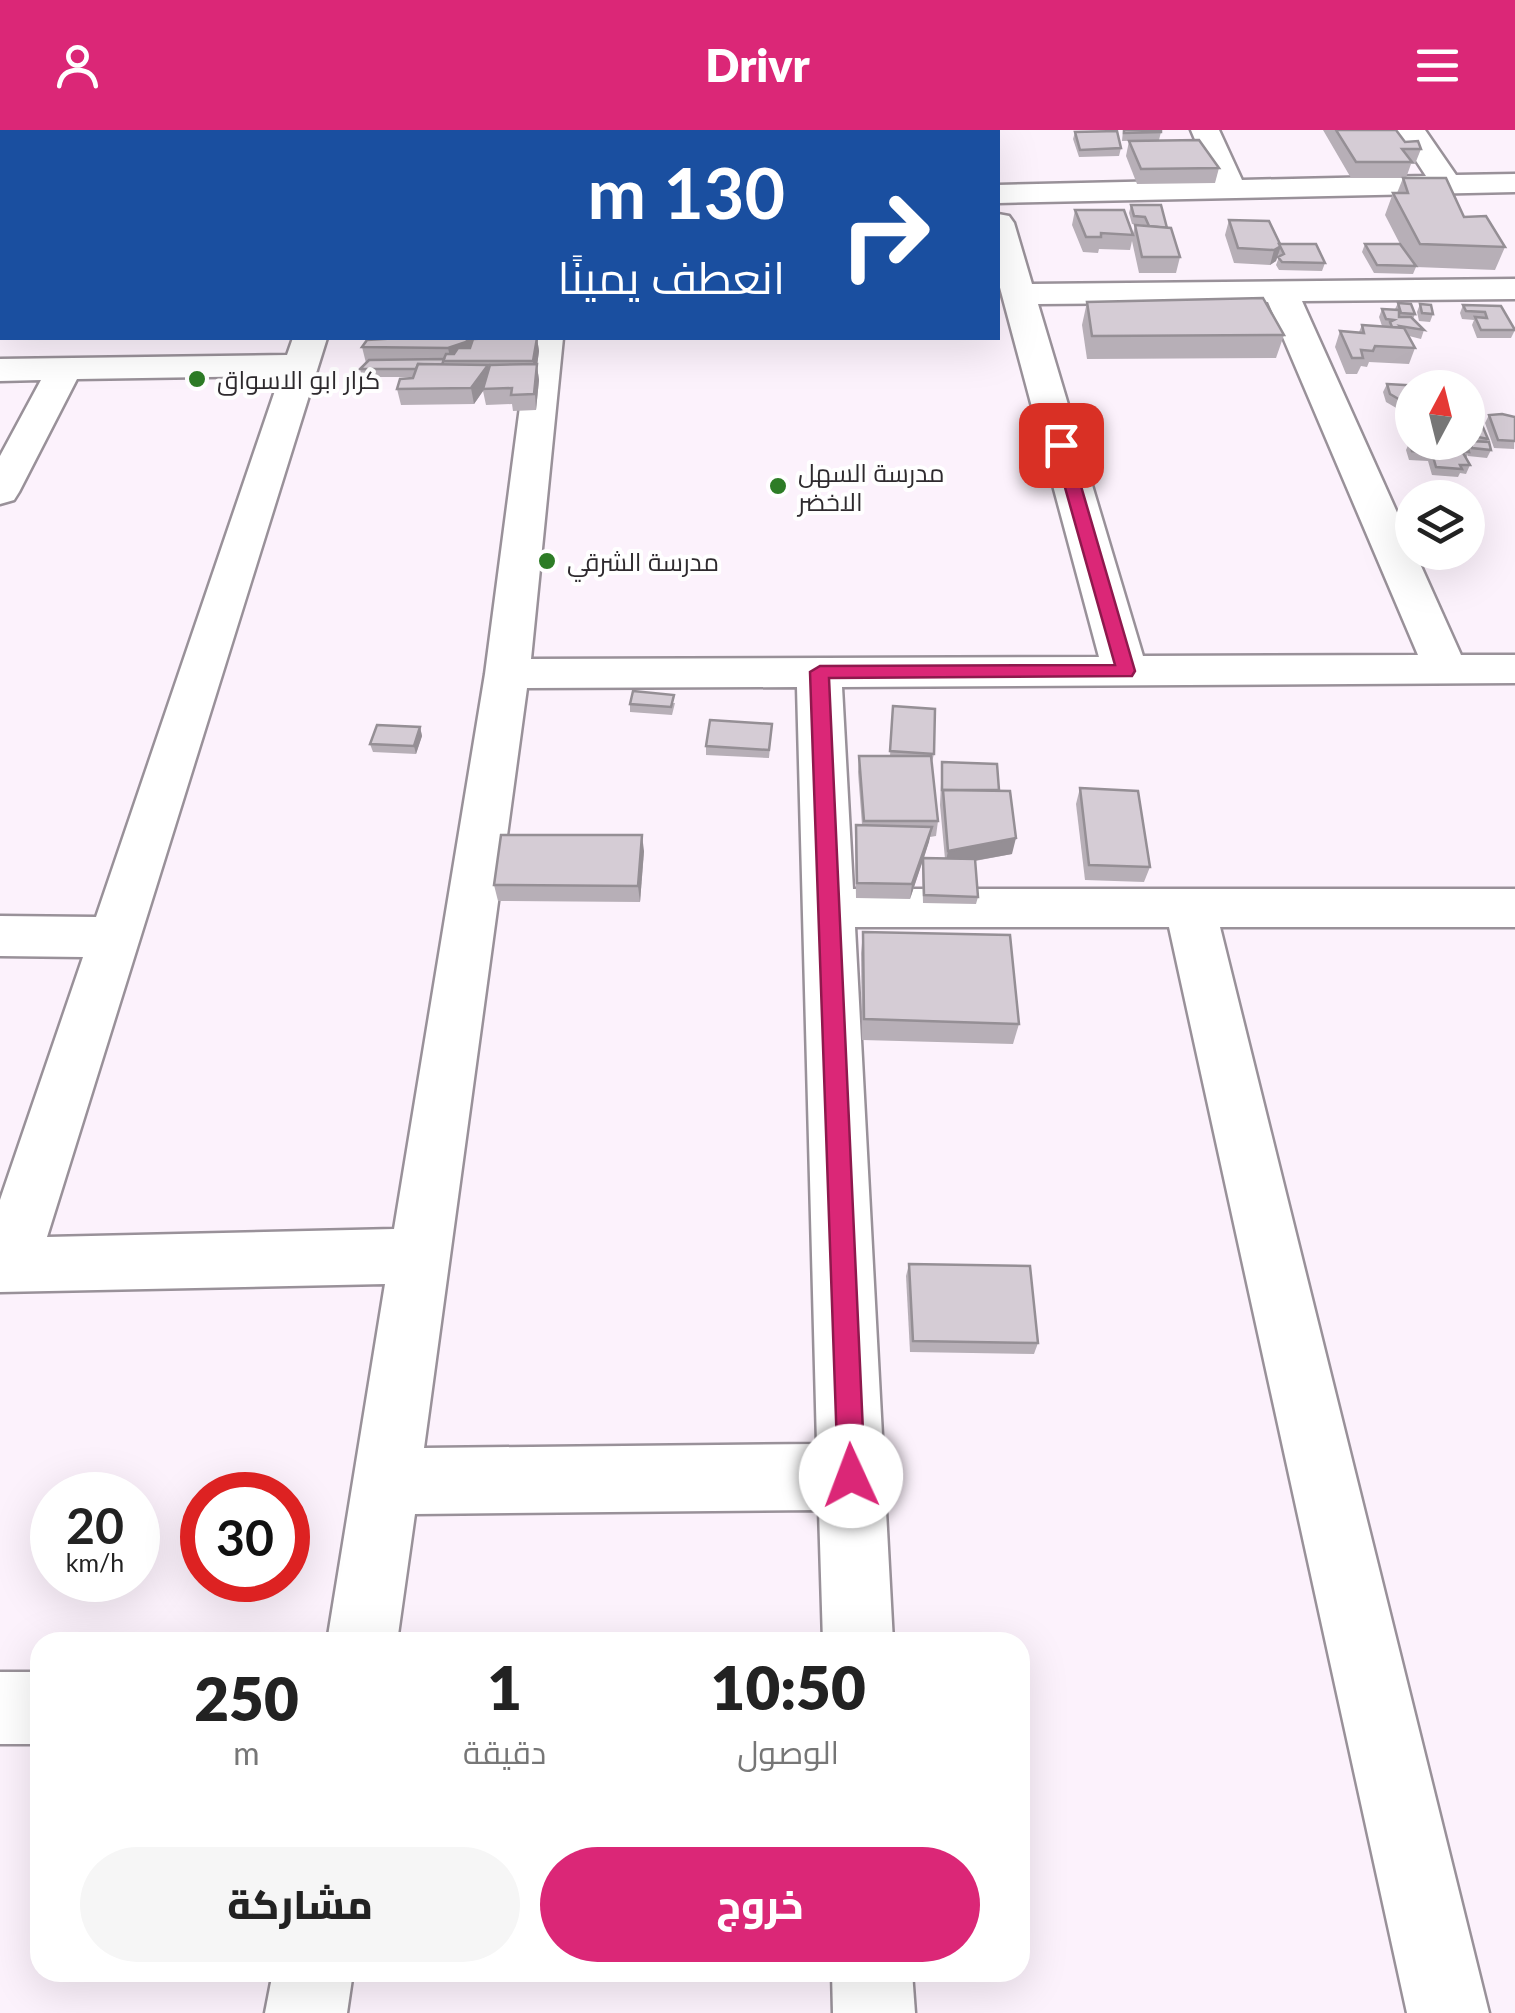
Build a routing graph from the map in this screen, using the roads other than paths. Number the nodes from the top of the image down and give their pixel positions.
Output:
1 (1205, 130) edge
2 (1410, 130) edge
3 (1446, 184) junction
4 (1515, 184) edge
5 (1231, 188) junction
6 (1000, 194) edge
7 (1000, 230) edge
8 (1280, 290) junction
9 (1018, 294) junction
10 (1512, 294) edge
11 (546, 340) edge
12 (305, 351) edge
13 (65, 369) junction
14 (0, 370) edge
15 (0, 492) edge
16 (1515, 669) edge
17 (1446, 670) junction
18 (1126, 671) junction
19 (820, 672) junction
20 (507, 674) junction
21 (828, 908) junction
22 (1190, 908) junction
23 (1515, 908) edge
24 (0, 936) edge
25 (114, 938) junction
26 (420, 1256) junction
27 (4, 1265) edge
28 (851, 1476) junction
29 (386, 1481) junction
30 (363, 1632) edge
31 (858, 1632) edge
32 (0, 1708) edge
33 (30, 1708) edge
34 (311, 1982) edge
35 (872, 1982) edge
36 (306, 2013) edge
37 (874, 2013) edge
38 (1448, 2013) edge

1 - 5 street
2 - 3 street
3 - 4 street
3 - 5 street
5 - 6 street
7 - 9 street
8 - 9 street
8 - 10 street
8 - 17 street
9 - 18 street
11 - 20 street
12 - 13 street
12 - 25 street
13 - 14 street
13 - 15 street
16 - 17 street
17 - 18 street
18 - 19 street
19 - 20 street
19 - 21 street
20 - 26 street
21 - 22 street
21 - 28 street
22 - 23 street
22 - 38 street
24 - 25 street
25 - 27 street
26 - 27 street
26 - 29 street
28 - 29 street
28 - 31 street
29 - 30 street
32 - 33 street
34 - 36 street
35 - 37 street

